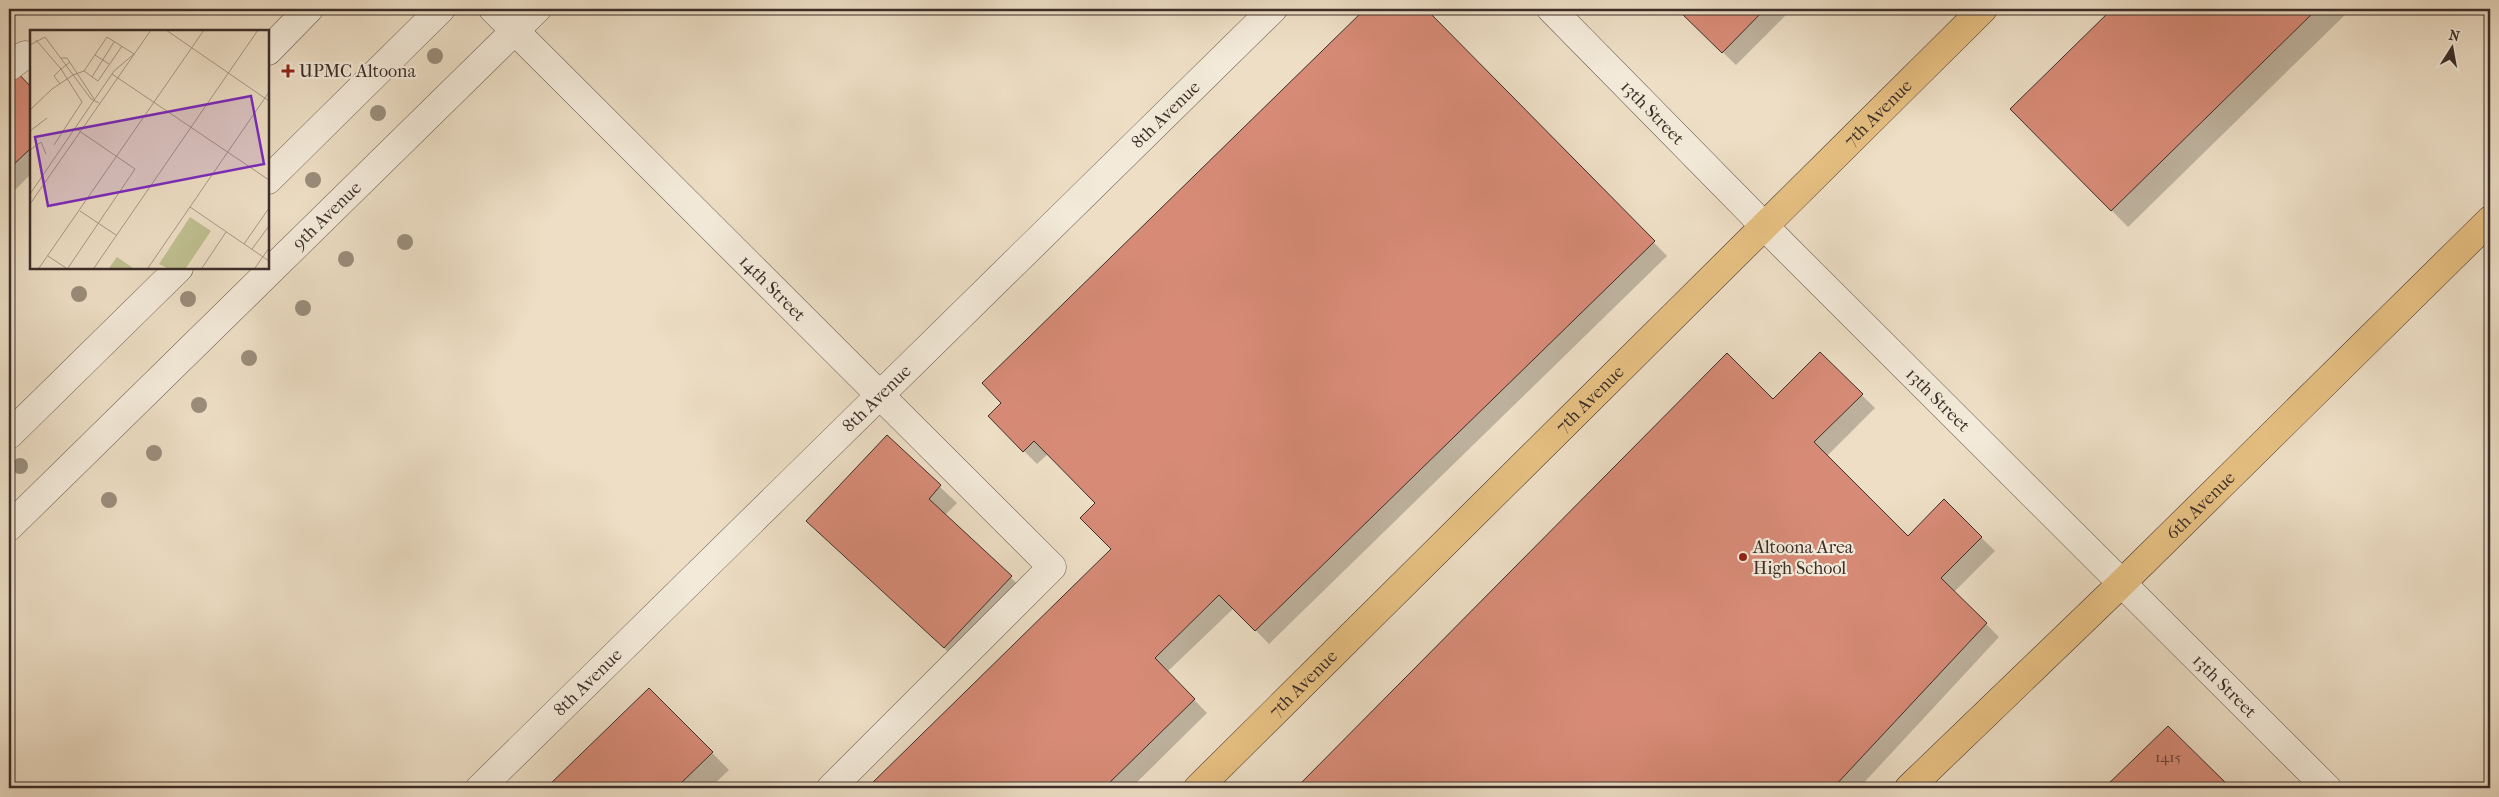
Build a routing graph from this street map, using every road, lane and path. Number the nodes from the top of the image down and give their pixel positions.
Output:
1 (309, 9) edge
2 (441, 9) edge
3 (493, 9) edge
4 (537, 9) edge
5 (1273, 9) edge
6 (1552, 9) edge
7 (1983, 9) edge
8 (515, 31) junction
9 (269, 50) edge
10 (30, 56) edge
11 (9, 67) edge
12 (269, 179) edge
13 (2490, 220) edge
14 (1764, 226) junction
15 (178, 269) edge
16 (881, 396) junction
17 (9, 435) edge
18 (9, 527) edge
19 (2122, 583) junction
20 (480, 788) edge
21 (831, 788) edge
22 (1198, 788) edge
23 (1908, 788) edge
24 (2327, 788) edge

1 - 9 street
2 - 12 street
3 - 8 street, 14th Street
4 - 8 street, 9th Avenue
5 - 16 street, 8th Avenue
6 - 14 street, 13th Street
7 - 14 main road, 7th Avenue
8 - 16 street, 14th Street
8 - 18 street, 9th Avenue
10 - 11 street
13 - 19 main road, 6th Avenue
14 - 19 street, 13th Street
14 - 22 main road, 7th Avenue
15 - 17 street
16 - 20 street, 8th Avenue
16 - 21 street, 14th Street
19 - 23 main road, 6th Avenue
19 - 24 street, 13th Street

